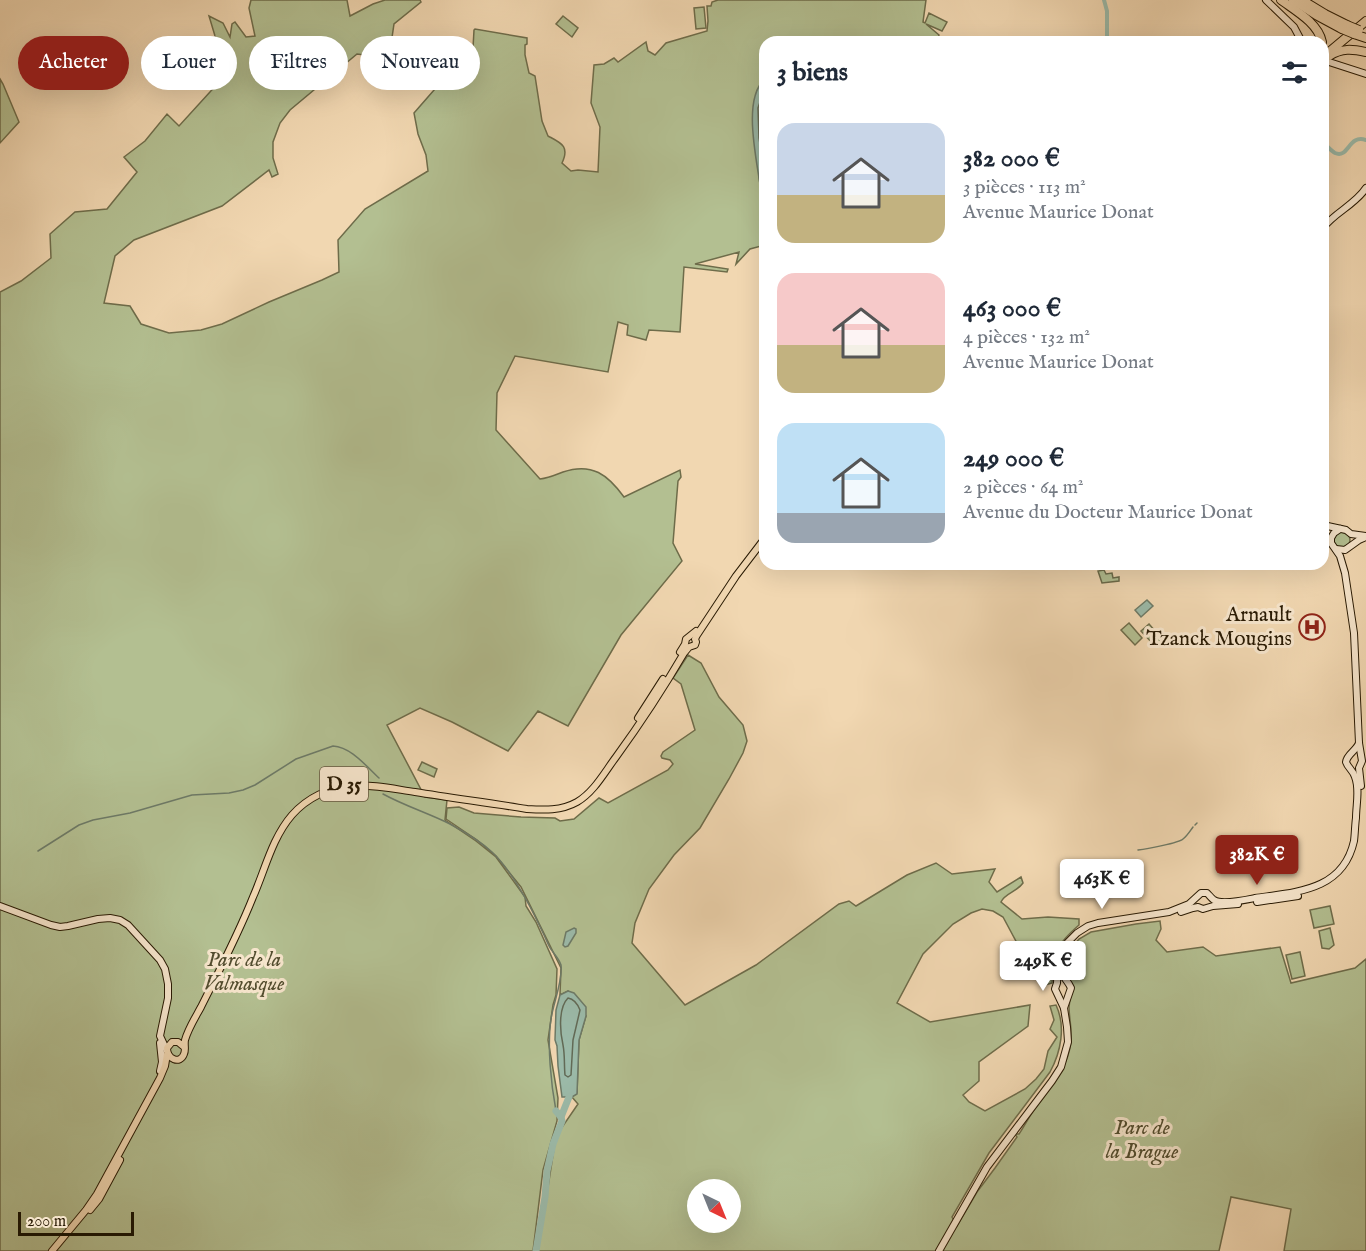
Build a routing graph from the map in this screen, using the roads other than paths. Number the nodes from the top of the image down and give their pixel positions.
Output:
1 (1264, 0) edge
2 (1281, 0) edge
3 (1293, 0) edge
4 (1302, 0) edge
5 (1366, 21) edge
6 (1344, 27) junction
7 (1361, 32) edge
8 (1299, 36) edge
9 (1320, 36) edge
10 (1366, 38) edge
11 (1366, 52) edge
12 (1329, 54) edge
13 (1329, 56) edge
14 (1329, 61) edge
15 (1366, 74) edge
16 (1366, 186) edge
17 (1329, 220) edge
18 (1329, 525) edge
19 (1340, 530) junction
20 (1329, 532) edge
21 (1351, 534) junction
22 (1332, 535) junction
23 (1366, 536) edge
24 (759, 540) edge
25 (759, 546) edge
26 (1348, 548) junction
27 (1336, 549) junction
28 (1342, 563) junction
29 (693, 637) junction
30 (629, 735) junction
31 (1359, 743) junction
32 (1351, 753) junction
33 (1360, 756) junction
34 (1355, 768) junction
35 (1195, 898) junction
36 (1211, 898) junction
37 (0, 906) edge
38 (1198, 907) junction
39 (1209, 907) junction
40 (1066, 982) junction
41 (1058, 983) junction
42 (1059, 996) junction
43 (1067, 996) junction
44 (1064, 1008) junction
45 (161, 1033) junction
46 (174, 1042) junction
47 (184, 1047) junction
48 (167, 1052) junction
49 (176, 1060) junction
50 (152, 1093) junction
51 (58, 1243) junction
52 (52, 1251) edge
53 (939, 1251) edge

1 - 8 main road
2 - 9 highway
3 - 6 highway
4 - 6 highway
5 - 12 highway
6 - 7 highway, bridge
7 - 10 highway
11 - 13 highway
14 - 15 main road
16 - 17 main road
18 - 19 main road
19 - 21 main road
19 - 22 main road
20 - 22 main road
21 - 23 main road
21 - 26 main road
22 - 27 main road
23 - 26 main road
24 - 29 main road
25 - 29 main road
26 - 27 main road
26 - 28 main road
27 - 28 main road
28 - 31 main road
29 - 30 main road, D 35
30 - 46 main road, D 35
30 - 47 main road, D 35
31 - 32 main road
31 - 33 main road
32 - 33 main road
32 - 34 main road
33 - 34 main road
34 - 36 main road
34 - 39 main road
35 - 36 main road
35 - 38 main road
35 - 41 main road
36 - 39 main road
37 - 45 main road
38 - 39 main road
38 - 40 main road
40 - 41 main road
40 - 43 main road
41 - 42 main road
42 - 43 main road
42 - 44 main road
43 - 44 main road
44 - 53 main road
45 - 46 main road
45 - 48 main road
45 - 50 main road
46 - 47 main road
46 - 48 main road
47 - 49 main road
48 - 49 main road
48 - 50 main road
49 - 51 main road
50 - 51 main road
51 - 52 main road

